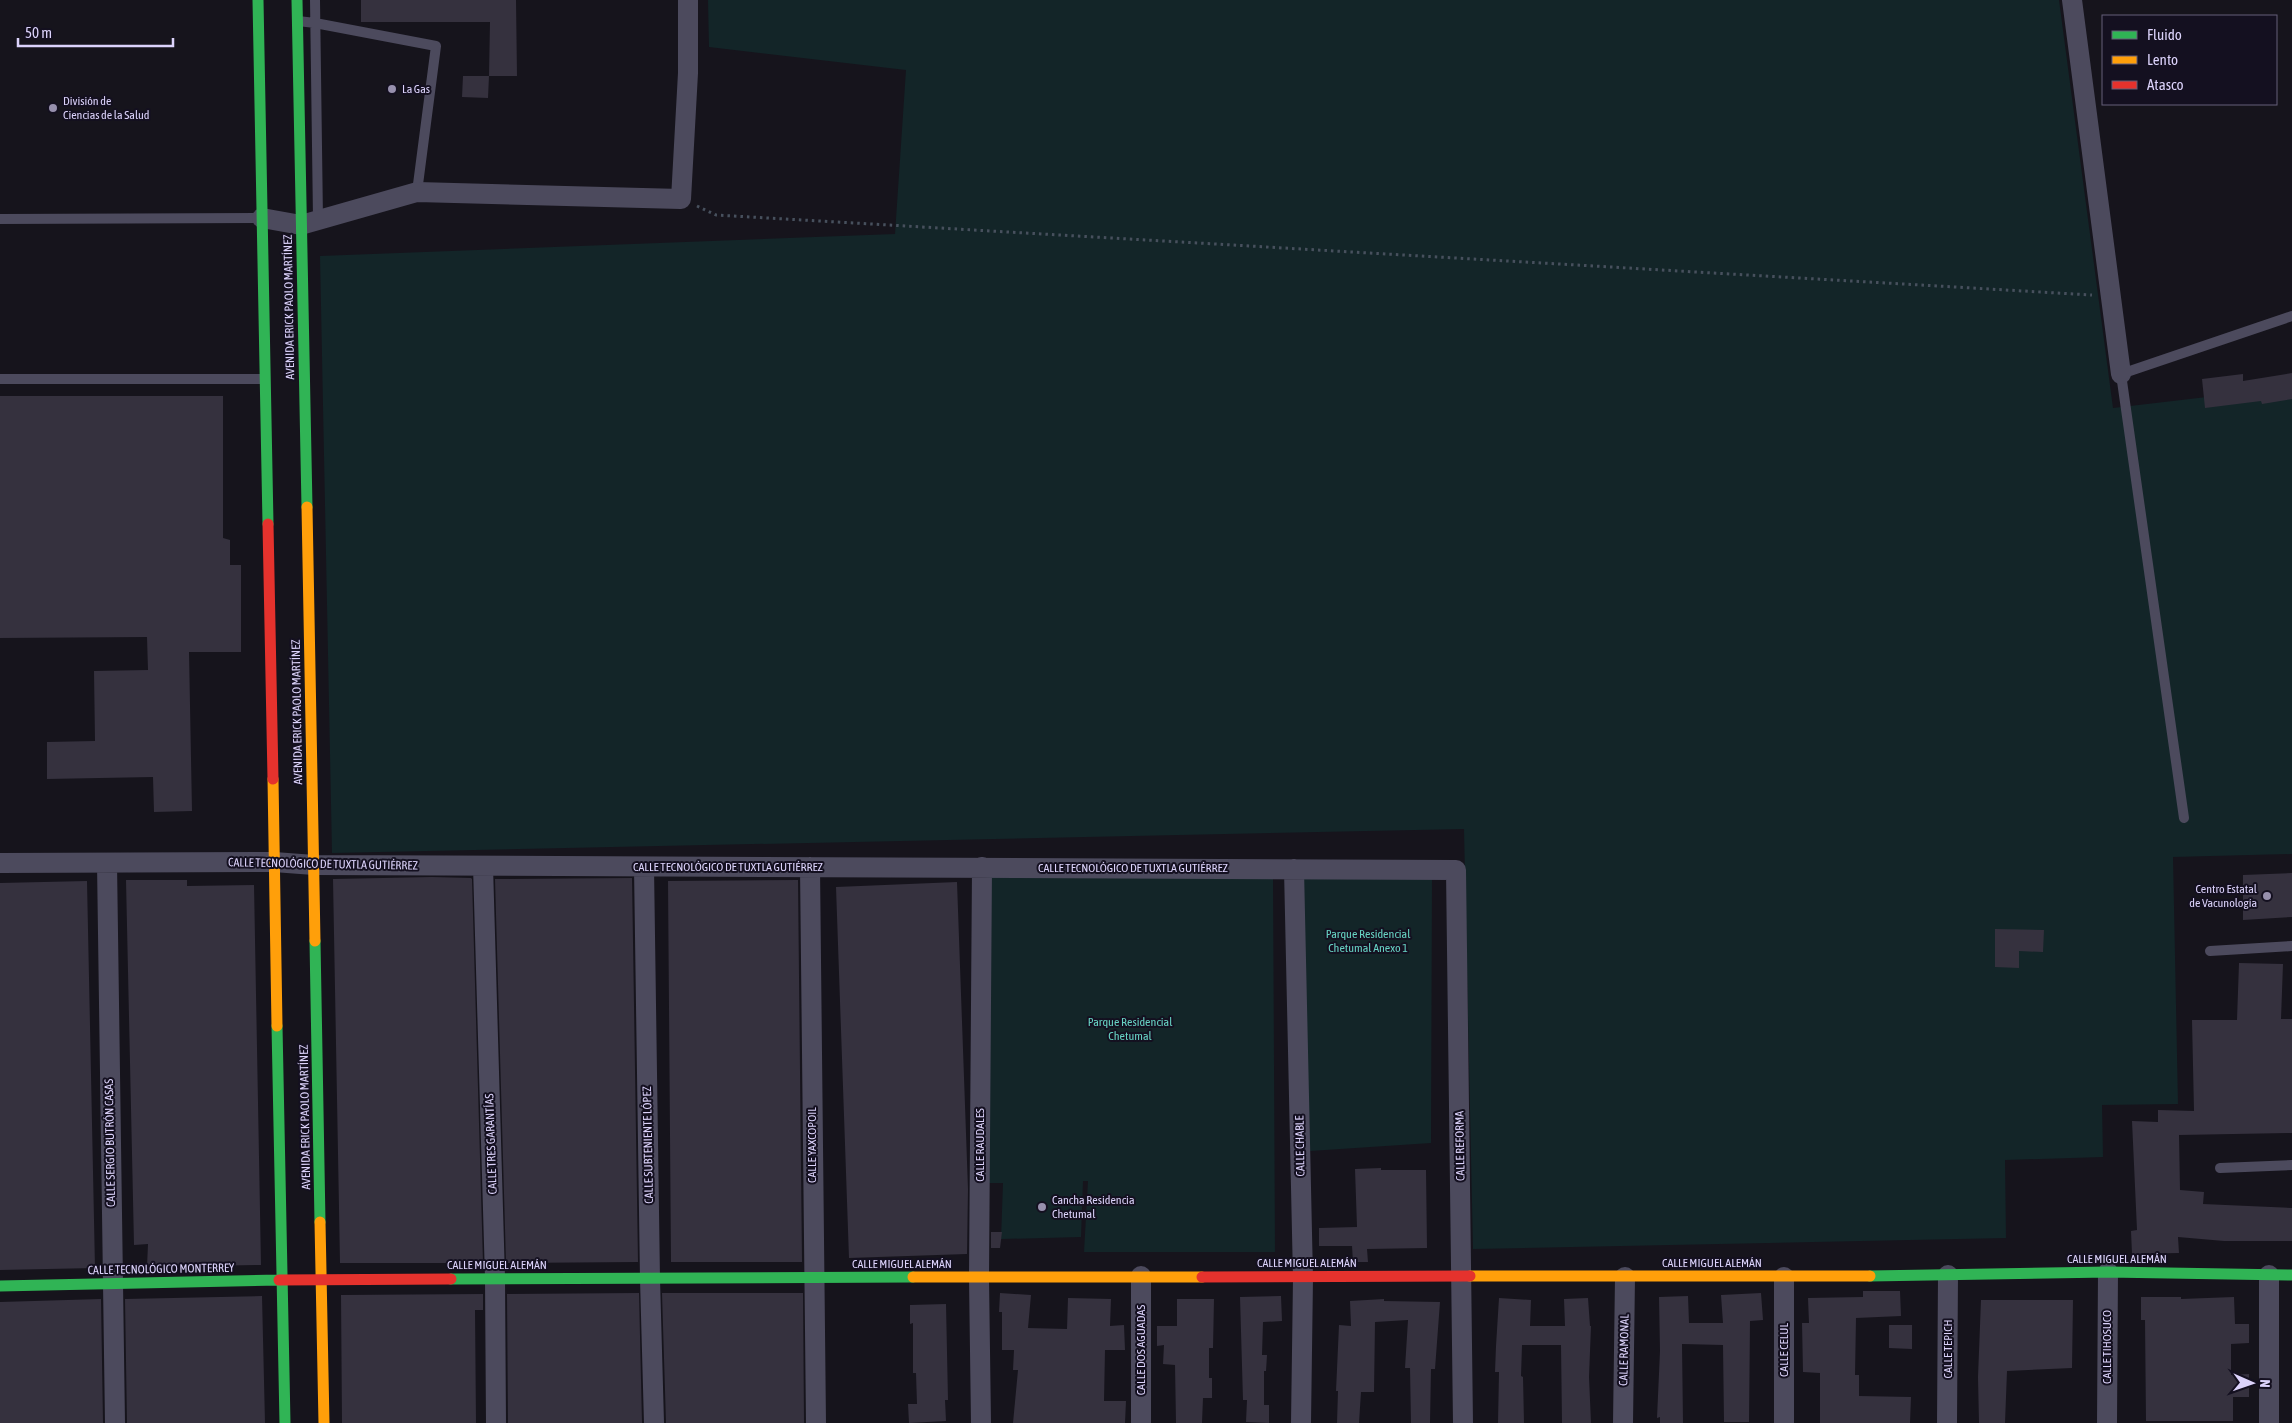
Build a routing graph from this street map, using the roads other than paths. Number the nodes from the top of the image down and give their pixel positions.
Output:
1 (258, 0) edge
2 (297, 0) edge
3 (315, 0) edge
4 (688, 0) edge
5 (2072, 0) edge
6 (297, 21) junction
7 (315, 23) junction
8 (417, 192) junction
9 (262, 218) junction
10 (0, 219) edge
11 (310, 222) junction
12 (2292, 316) edge
13 (2121, 374) junction
14 (0, 379) edge
15 (265, 379) junction
16 (2184, 818) dead end
17 (274, 862) junction
18 (0, 863) edge
19 (106, 863) junction
20 (314, 865) junction
21 (483, 866) junction
22 (644, 867) junction
23 (810, 867) junction
24 (982, 867) junction
25 (1294, 869) junction
26 (1456, 870) joint
27 (2292, 946) edge
28 (2210, 950) dead end
29 (2292, 1165) edge
30 (2220, 1168) dead end
31 (2108, 1272) junction
32 (1948, 1275) junction
33 (2269, 1275) junction
34 (2292, 1275) edge
35 (1141, 1276) junction
36 (1462, 1276) junction
37 (1625, 1277) junction
38 (1784, 1277) junction
39 (495, 1278) junction
40 (650, 1278) junction
41 (813, 1278) junction
42 (979, 1278) junction
43 (1303, 1278) junction
44 (322, 1279) junction
45 (282, 1280) junction
46 (112, 1283) junction
47 (0, 1286) edge
48 (115, 1423) edge
49 (285, 1423) edge
50 (324, 1423) edge
51 (496, 1423) edge
52 (654, 1423) edge
53 (816, 1423) edge
54 (981, 1423) edge
55 (1142, 1423) edge
56 (1302, 1423) edge
57 (1463, 1423) edge
58 (1623, 1423) edge
59 (1784, 1423) edge
60 (1947, 1423) edge
61 (2107, 1423) edge
62 (2269, 1423) edge

1 - 9 main road, AVENIDA ERICK PAOLO MARTÍNEZ
2 - 6 main road, AVENIDA ERICK PAOLO MARTÍNEZ
3 - 7 lane
4 - 8 street
5 - 13 street
6 - 7 lane
6 - 11 main road, AVENIDA ERICK PAOLO MARTÍNEZ
7 - 8 lane
7 - 11 lane
8 - 11 street
9 - 10 lane
9 - 11 street
9 - 15 main road, AVENIDA ERICK PAOLO MARTÍNEZ
11 - 20 main road, AVENIDA ERICK PAOLO MARTÍNEZ
12 - 13 lane
13 - 16 lane
14 - 15 lane
15 - 17 main road, AVENIDA ERICK PAOLO MARTÍNEZ
17 - 19 street, CALLE TECNOLÓGICO DE TUXTLA GUTIÉRREZ
17 - 20 street, CALLE TECNOLÓGICO DE TUXTLA GUTIÉRREZ
17 - 45 main road, AVENIDA ERICK PAOLO MARTÍNEZ
18 - 19 street, CALLE TECNOLÓGICO DE TUXTLA GUTIÉRREZ
19 - 46 street, CALLE SERGIO BUTRÓN CASAS
20 - 21 street, CALLE TECNOLÓGICO DE TUXTLA GUTIÉRREZ
20 - 44 main road, AVENIDA ERICK PAOLO MARTÍNEZ
21 - 22 street, CALLE TECNOLÓGICO DE TUXTLA GUTIÉRREZ
21 - 39 street, CALLE TRES GARANTÍAS
22 - 23 street, CALLE TECNOLÓGICO DE TUXTLA GUTIÉRREZ
22 - 40 street, CALLE SUBTENIENTE LÓPEZ
23 - 24 street, CALLE TECNOLÓGICO DE TUXTLA GUTIÉRREZ
23 - 41 street, CALLE YAXCOPOIL
24 - 25 street, CALLE TECNOLÓGICO DE TUXTLA GUTIÉRREZ
24 - 42 street, CALLE RAUDALES
25 - 26 street, CALLE TECNOLÓGICO DE TUXTLA GUTIÉRREZ
25 - 43 street, CALLE CHABLE
26 - 36 street, CALLE REFORMA
27 - 28 lane
29 - 30 lane
31 - 32 main road, CALLE MIGUEL ALEMÁN
31 - 33 main road, CALLE MIGUEL ALEMÁN
31 - 61 street, CALLE TIHOSUCO
32 - 38 main road, CALLE MIGUEL ALEMÁN
32 - 60 street, CALLE TEPICH
33 - 34 main road, CALLE MIGUEL ALEMÁN
33 - 62 street
35 - 42 main road, CALLE MIGUEL ALEMÁN
35 - 43 main road, CALLE MIGUEL ALEMÁN
35 - 55 street, CALLE DOS AGUADAS
36 - 37 main road, CALLE MIGUEL ALEMÁN
36 - 43 main road, CALLE MIGUEL ALEMÁN
36 - 57 street, CALLE REFORMA
37 - 38 main road, CALLE MIGUEL ALEMÁN
37 - 58 street, CALLE RAMONAL
38 - 59 street, CALLE CELUL
39 - 40 main road, CALLE MIGUEL ALEMÁN
39 - 44 main road, CALLE MIGUEL ALEMÁN
39 - 51 street, CALLE TRES GARANTÍAS
40 - 41 main road, CALLE MIGUEL ALEMÁN
40 - 52 street, CALLE SUBTENIENTE LÓPEZ
41 - 42 main road, CALLE MIGUEL ALEMÁN
41 - 53 street, CALLE YAXCOPOIL
42 - 54 street, CALLE RAUDALES
43 - 56 street, CALLE CHABLE
44 - 45 main road, CALLE TECNOLÓGICO MONTERREY
44 - 50 main road, AVENIDA ERICK PAOLO MARTÍNEZ
45 - 46 main road, CALLE TECNOLÓGICO MONTERREY
45 - 49 main road, AVENIDA ERICK PAOLO MARTÍNEZ
46 - 47 main road, CALLE TECNOLÓGICO MONTERREY
46 - 48 street, CALLE SERGIO BUTRÓN CASAS

